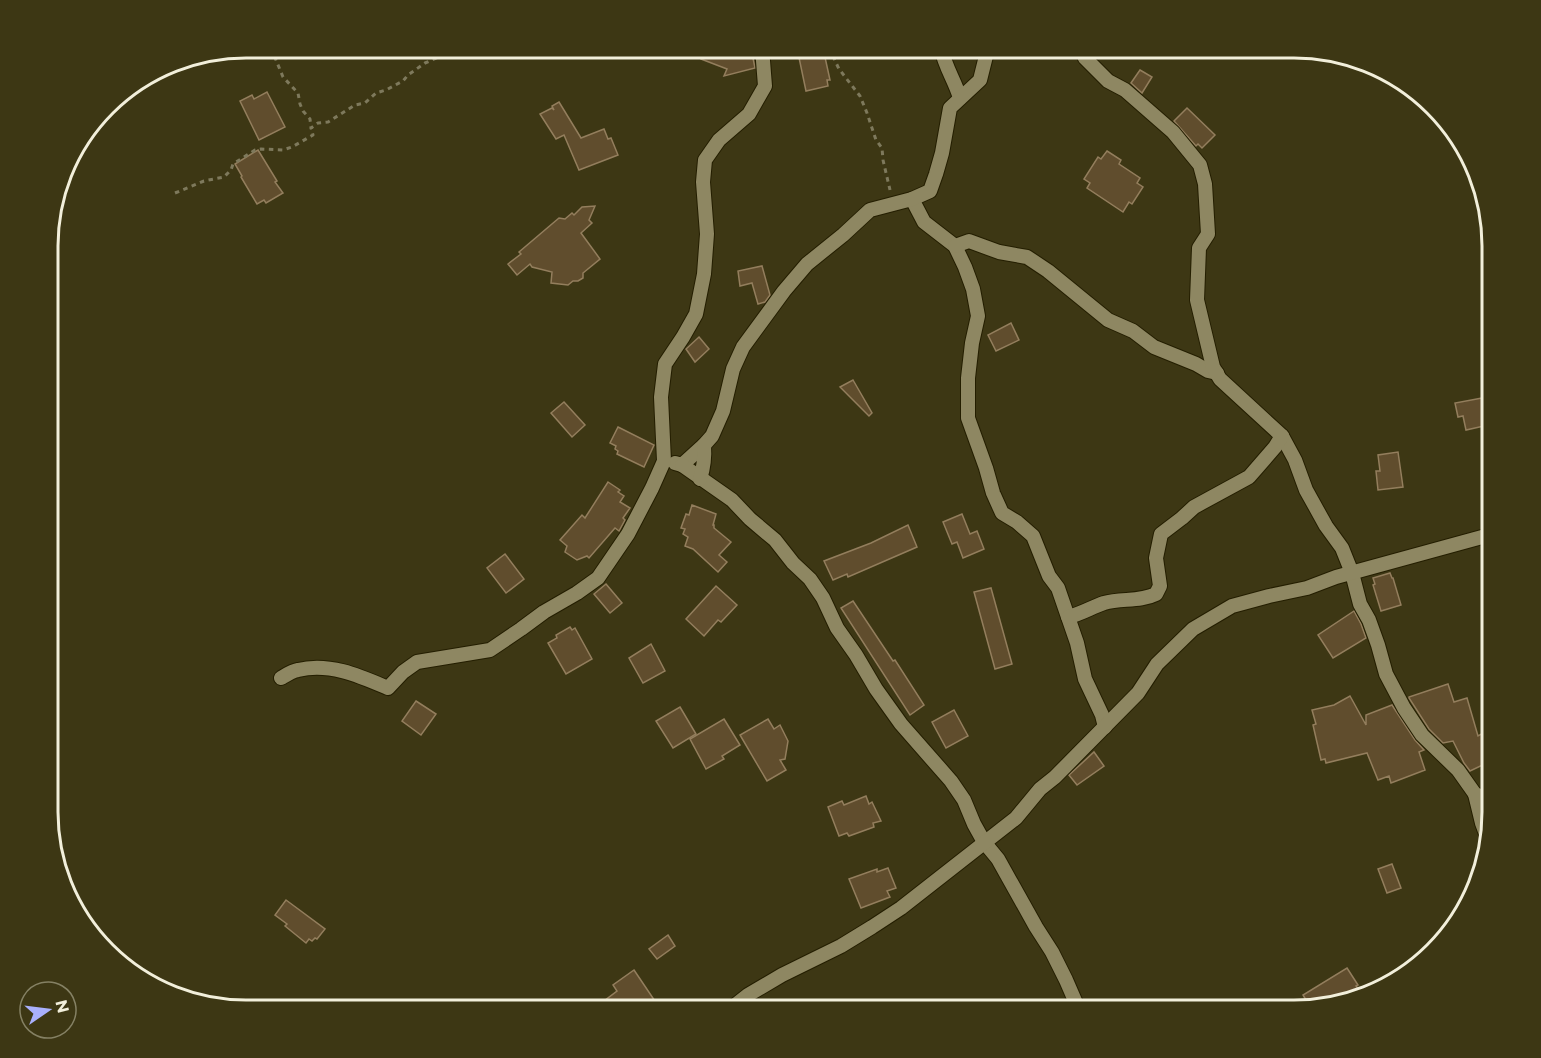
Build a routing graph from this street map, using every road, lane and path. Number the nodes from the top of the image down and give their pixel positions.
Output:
1 (276, 59) edge
2 (434, 59) edge
3 (763, 59) edge
4 (834, 59) edge
5 (944, 59) edge
6 (985, 59) edge
7 (1086, 59) edge
8 (960, 98) junction
9 (311, 128) junction
10 (175, 193) dead end
11 (912, 199) junction
12 (893, 203) junction
13 (955, 246) junction
14 (1217, 373) junction
15 (1282, 436) junction
16 (704, 445) junction
17 (664, 461) junction
18 (682, 465) junction
19 (700, 479) junction
20 (1482, 537) edge
21 (1352, 573) junction
22 (1068, 617) junction
23 (281, 678) dead end
24 (1105, 727) junction
25 (1475, 794) junction
26 (1482, 797) edge
27 (1482, 818) edge
28 (984, 842) junction
29 (742, 999) edge
30 (1075, 1000) edge

1 - 9 path
2 - 9 path
3 - 17 street
4 - 12 path
5 - 8 street
6 - 8 street
7 - 14 street
8 - 11 street
9 - 10 path
11 - 12 street
11 - 13 street
12 - 16 street
13 - 14 street
13 - 22 street
14 - 15 street
15 - 21 street
15 - 22 street
16 - 18 street
16 - 19 street
17 - 18 street
17 - 23 street
18 - 19 street
19 - 28 street
20 - 21 street
21 - 24 street
21 - 25 street
22 - 24 street
24 - 28 street
25 - 26 street
25 - 27 street
28 - 29 street
28 - 30 street

